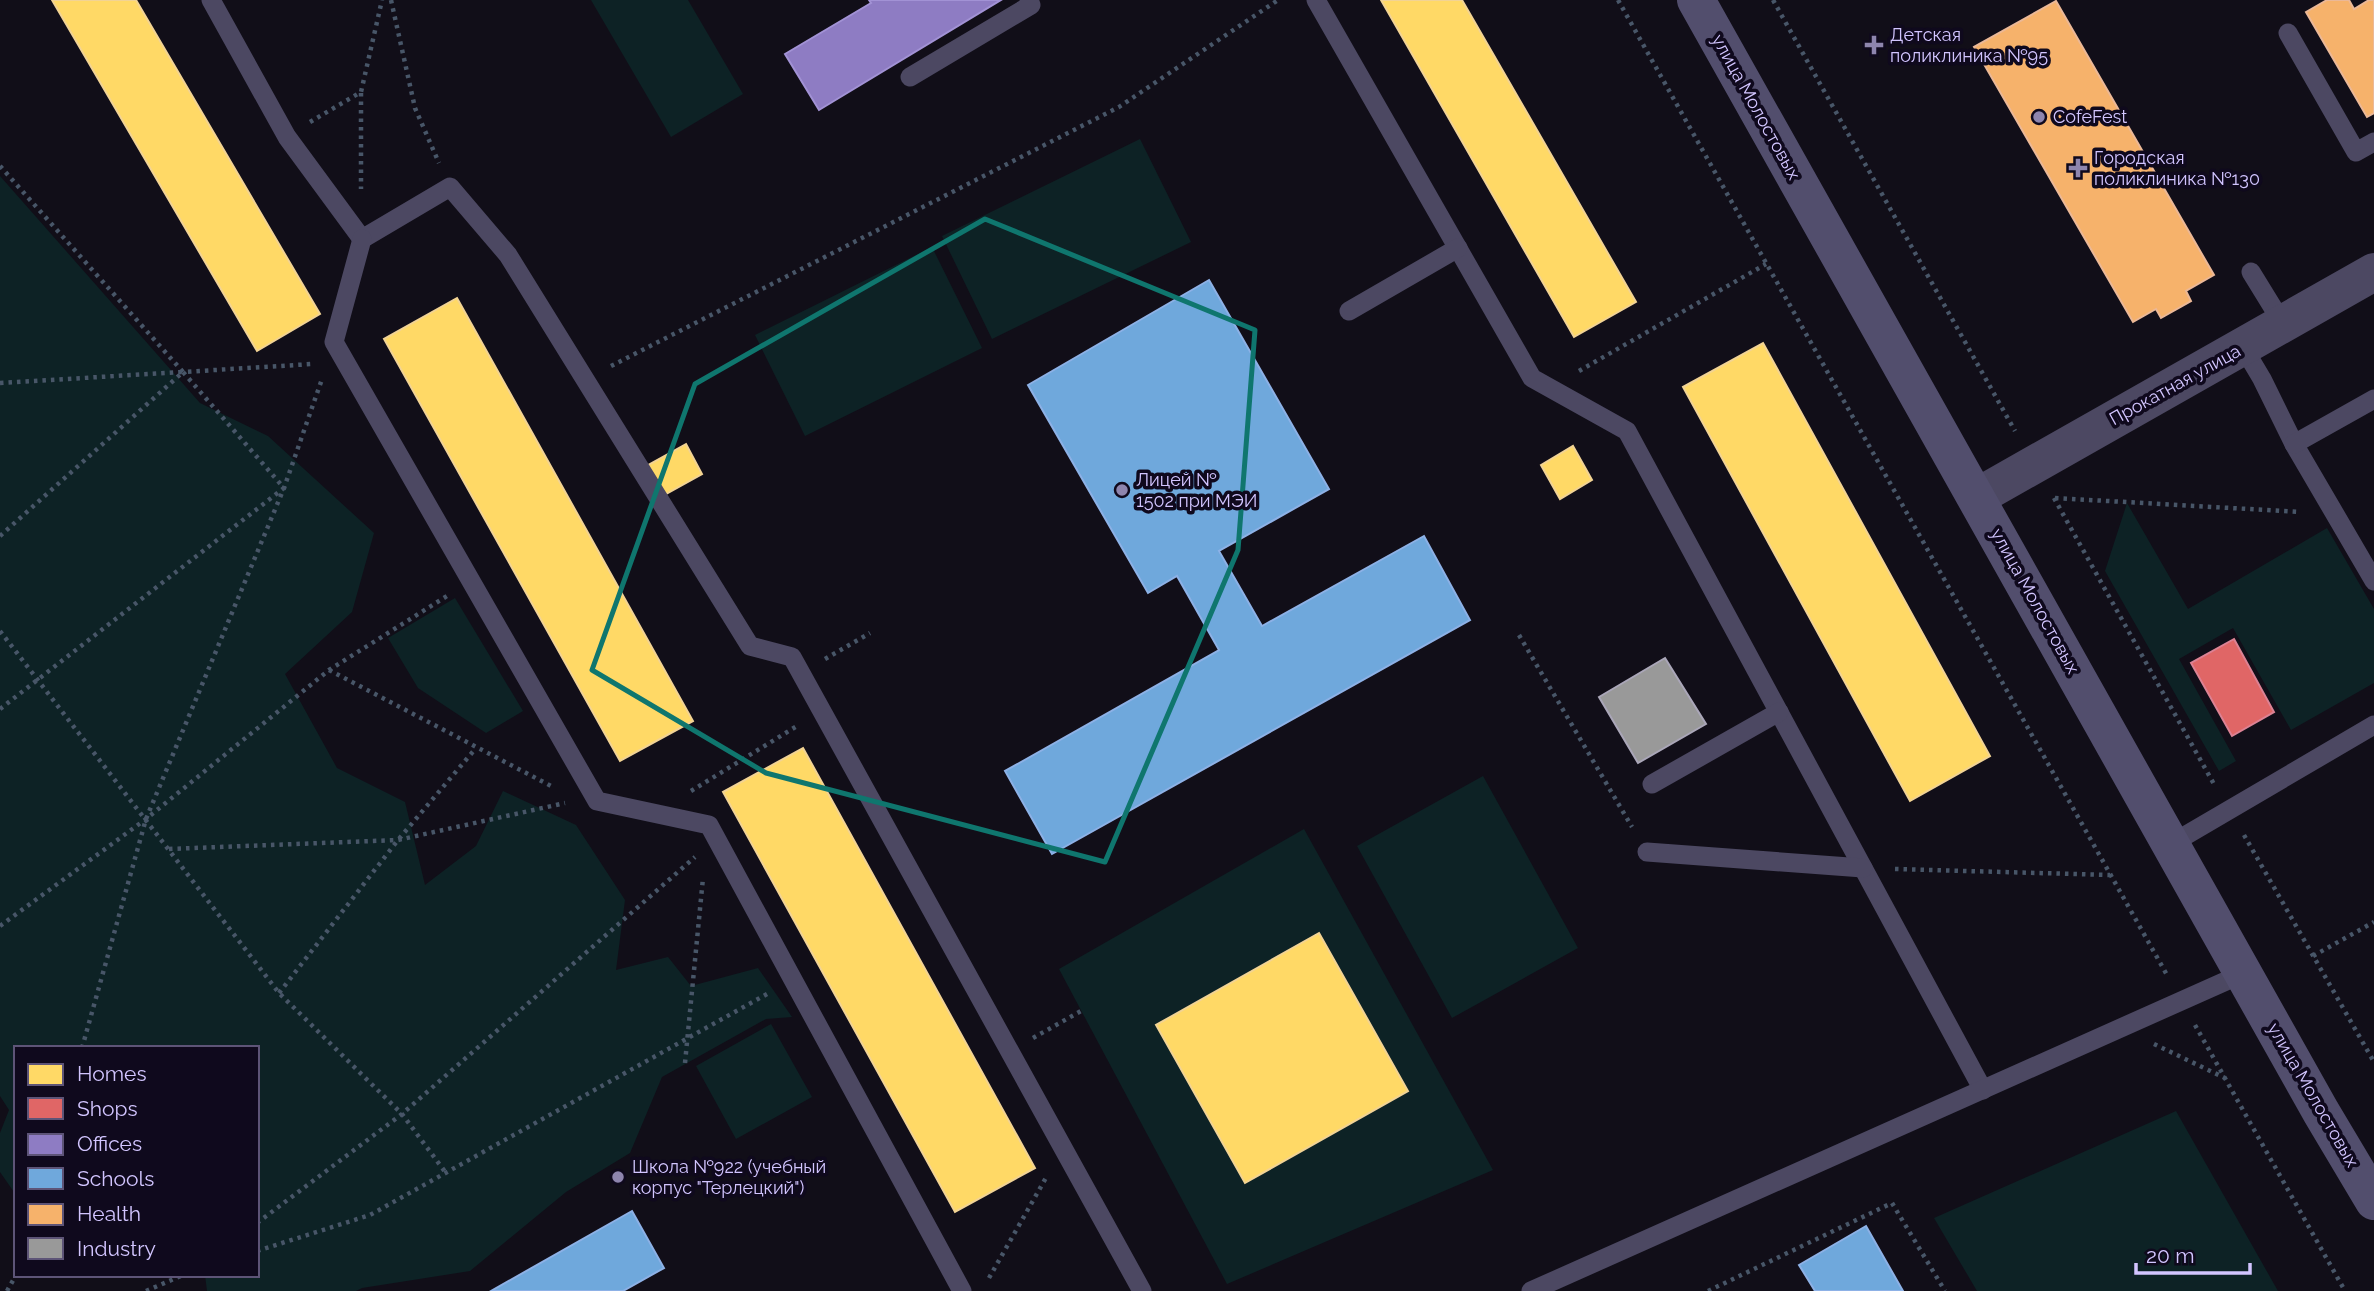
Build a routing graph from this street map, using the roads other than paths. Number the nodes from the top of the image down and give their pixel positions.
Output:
1 (211, 0) edge
2 (1028, 0) edge
3 (1315, 0) edge
4 (1696, 0) edge
5 (2288, 33) dead end
6 (911, 78) dead end
7 (2374, 142) edge
8 (362, 239) junction
9 (1458, 248) junction
10 (2251, 272) dead end
11 (2374, 272) edge
12 (1349, 311) dead end
13 (2283, 324) junction
14 (2243, 347) junction
15 (2374, 399) edge
16 (2294, 444) junction
17 (1977, 497) junction
18 (2374, 581) edge
19 (1779, 712) junction
20 (2374, 725) edge
21 (1651, 784) dead end
22 (2171, 844) junction
23 (1647, 852) road end
24 (1863, 868) junction
25 (2244, 973) junction
26 (1983, 1090) junction
27 (2372, 1191) edge
28 (962, 1291) edge
29 (1142, 1291) edge
30 (1531, 1291) edge

1 - 8 lane
2 - 6 lane
3 - 9 lane
4 - 17 street, улица Молостовых
5 - 7 lane
8 - 28 lane
8 - 29 lane
9 - 12 lane
9 - 19 lane
10 - 13 lane
11 - 13 street, Прокатная улица
13 - 14 street, Прокатная улица
14 - 16 lane
14 - 17 street, Прокатная улица
15 - 16 lane
16 - 18 lane
17 - 22 street, улица Молостовых
19 - 21 lane
19 - 24 lane
20 - 22 lane
22 - 25 street, улица Молостовых
23 - 24 lane
24 - 26 lane
25 - 26 lane
25 - 27 street, улица Молостовых
26 - 30 lane

